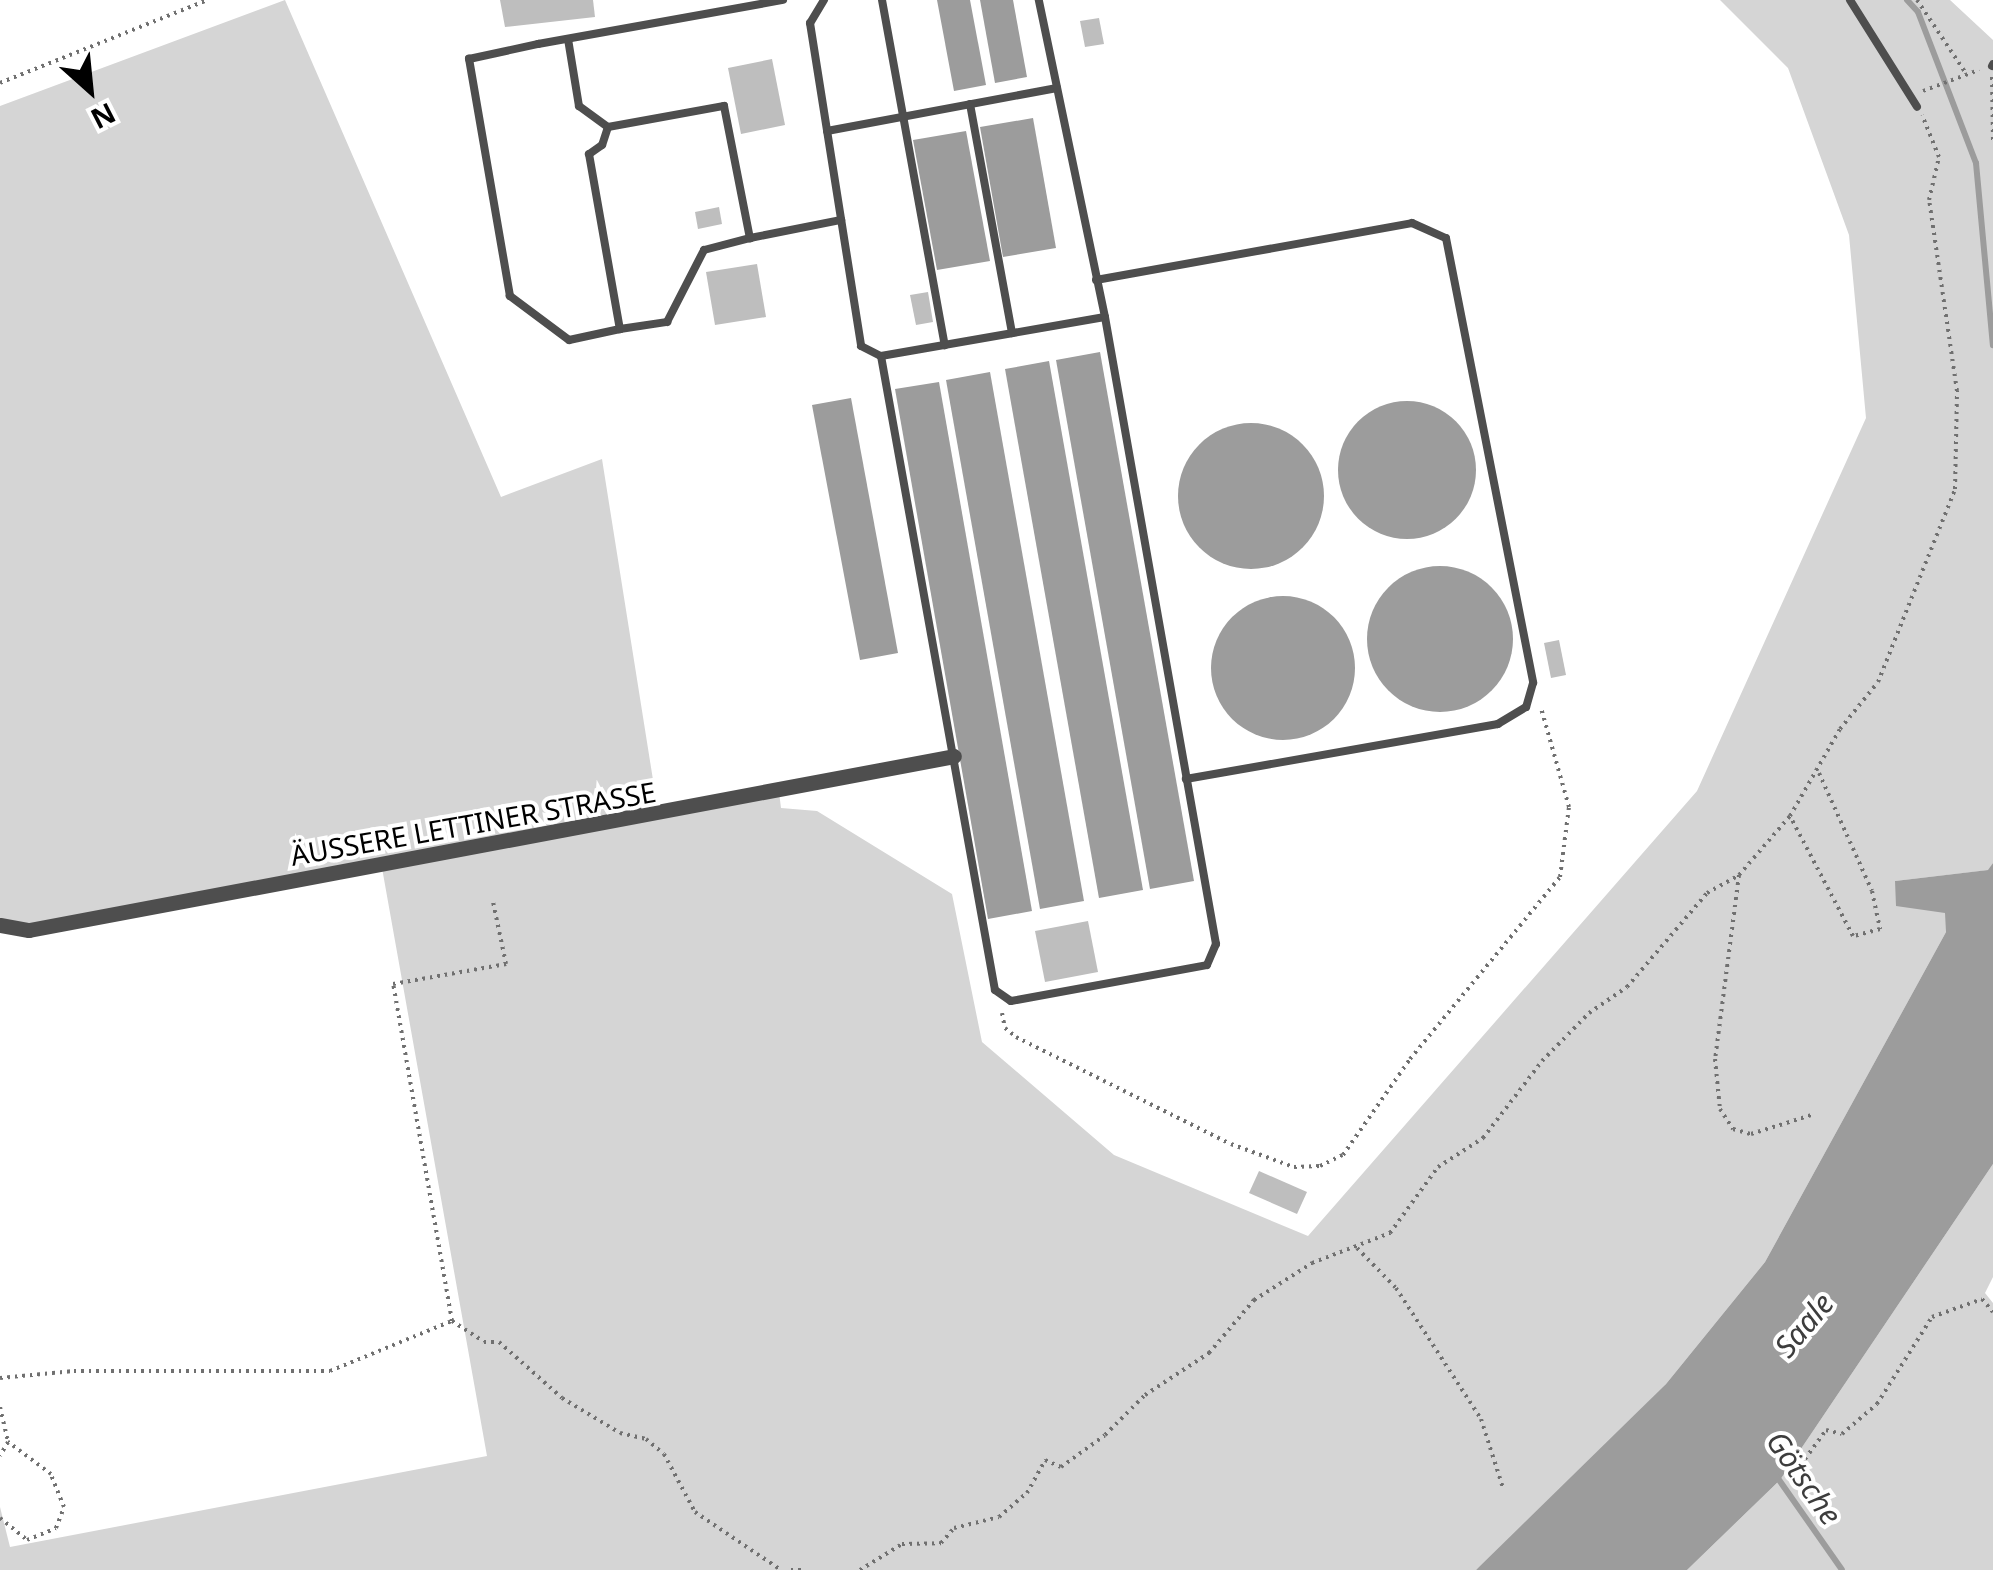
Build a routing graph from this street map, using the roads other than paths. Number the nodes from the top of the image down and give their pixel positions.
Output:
1 (783, 0) edge
2 (824, 0) edge
3 (882, 0) edge
4 (1039, 0) edge
5 (1850, 0) edge
6 (568, 39) junction
7 (1057, 88) junction
8 (970, 104) junction
9 (1917, 107) road end
10 (903, 116) junction
11 (608, 128) junction
12 (827, 130) junction
13 (841, 220) junction
14 (750, 238) junction
15 (1096, 280) junction
16 (1105, 317) junction
17 (620, 329) junction
18 (1012, 333) junction
19 (945, 345) junction
20 (881, 356) junction
21 (954, 756) junction
22 (1186, 779) junction
23 (0, 925) edge

1 - 6 lane
2 - 12 lane
3 - 10 lane
4 - 7 lane
5 - 9 lane
6 - 11 lane
6 - 17 lane
7 - 8 lane
7 - 15 lane
8 - 10 lane
8 - 18 lane
10 - 12 lane
10 - 19 lane
11 - 14 lane
11 - 17 lane
12 - 13 lane
13 - 14 lane
13 - 20 lane
14 - 17 lane
15 - 16 lane
15 - 22 lane
16 - 18 lane
16 - 22 lane
18 - 19 lane
19 - 20 lane
20 - 21 lane
21 - 22 lane
21 - 23 street, ÄUSSERE LETTINER STRASSE

